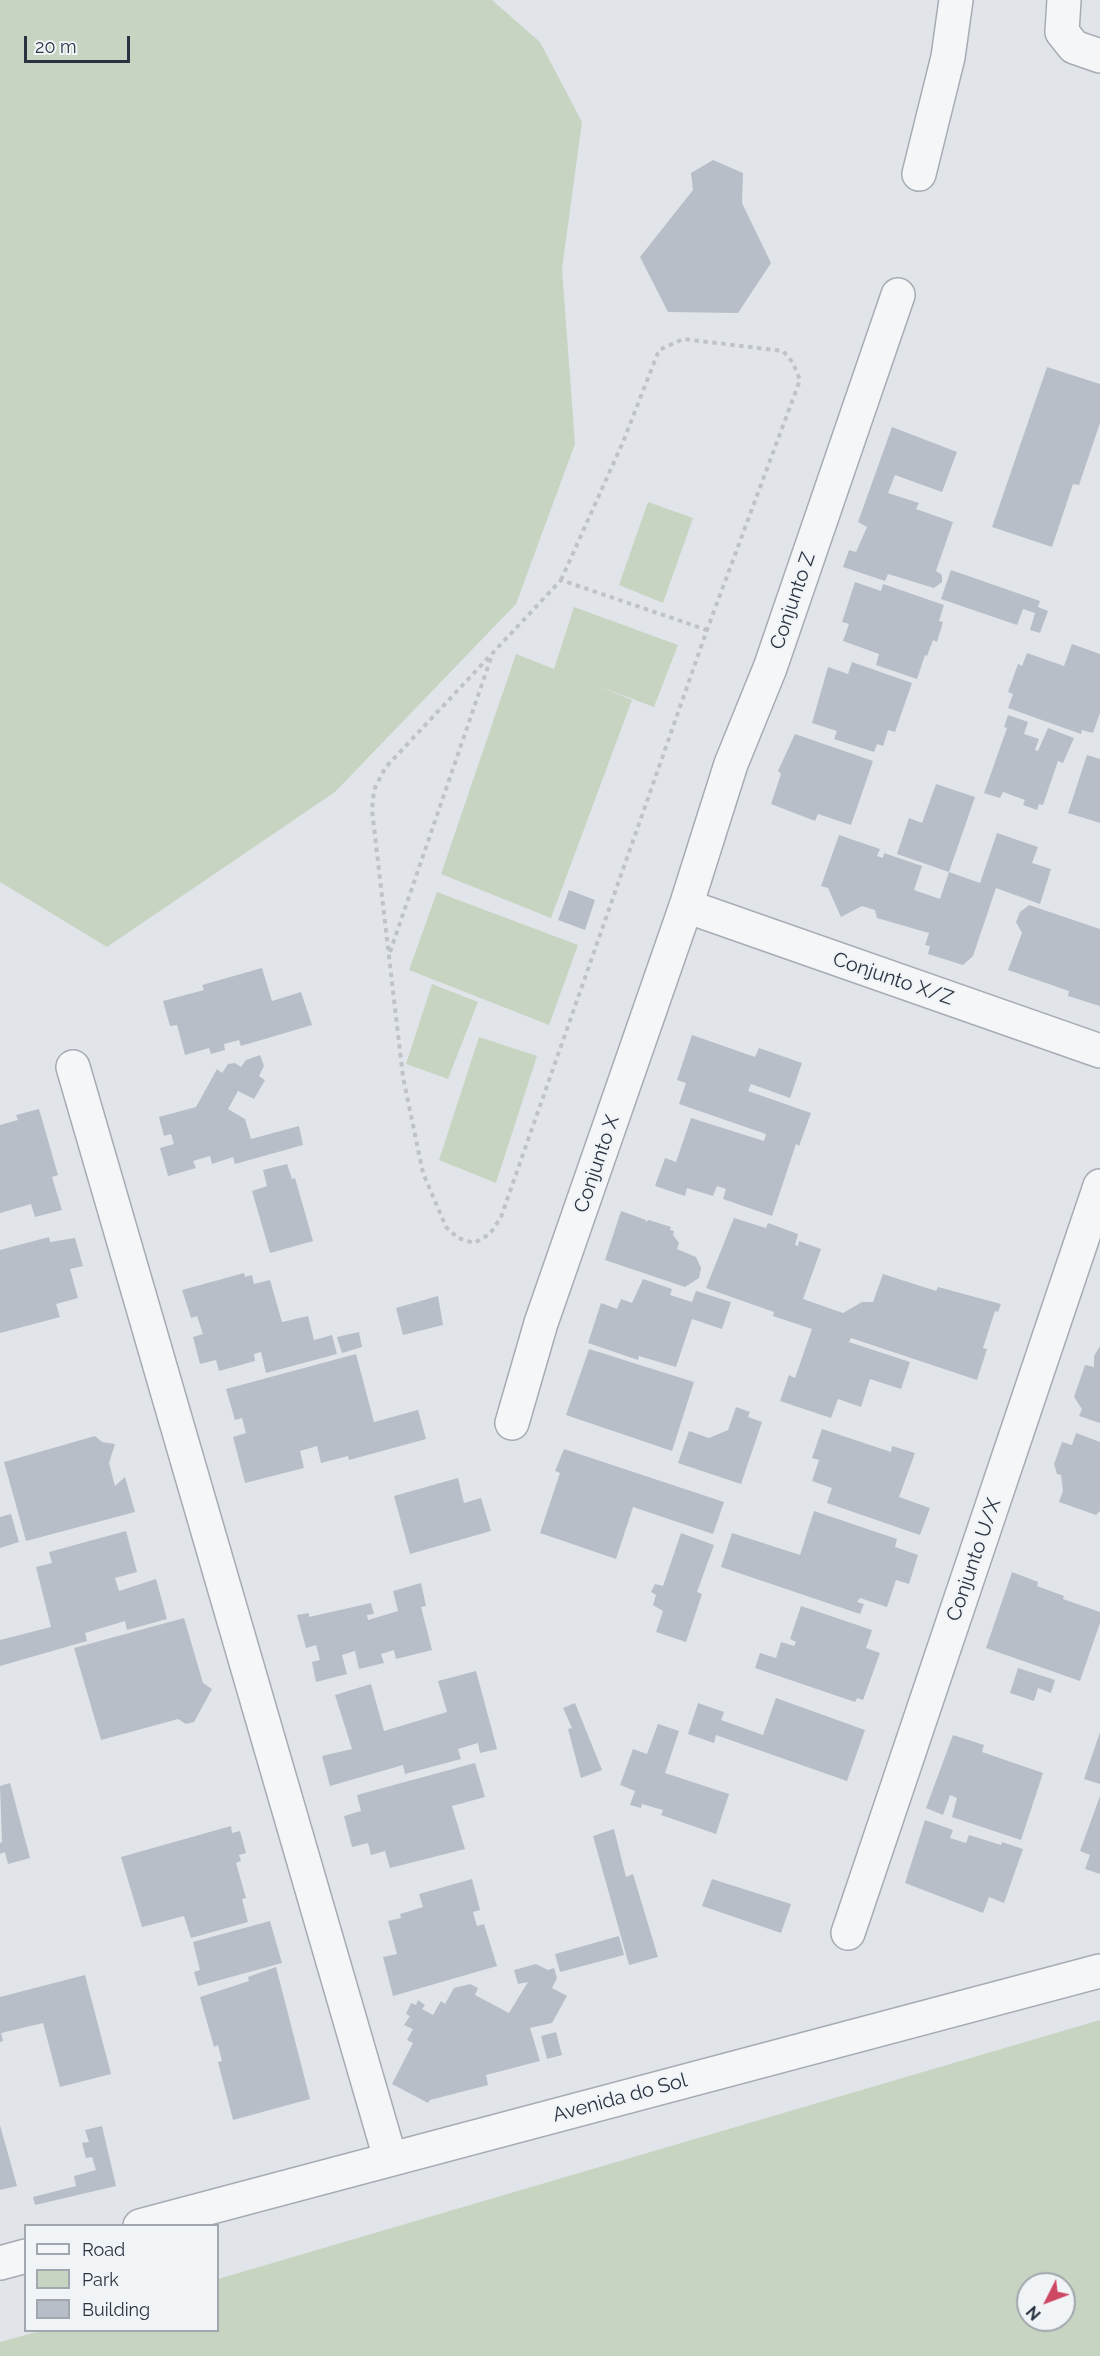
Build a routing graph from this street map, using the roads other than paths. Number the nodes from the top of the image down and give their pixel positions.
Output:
1 (956, 0) edge
2 (1064, 0) edge
3 (1100, 56) edge
4 (919, 174) dead end
5 (898, 295) dead end
6 (686, 906) junction
7 (1100, 1051) edge
8 (73, 1067) dead end
9 (1100, 1186) edge
10 (512, 1423) dead end
11 (848, 1933) dead end
12 (1100, 1971) edge
13 (390, 2158) junction
14 (147, 2224) edge
15 (24, 2257) edge
16 (0, 2263) edge

1 - 4 street
2 - 3 street
5 - 6 street, Conjunto Z
6 - 7 street, Conjunto X/Z
6 - 10 street, Conjunto X
8 - 13 street
9 - 11 street, Conjunto U/X
12 - 13 street, Avenida do Sol
13 - 14 street, Avenida do Sol
15 - 16 street

